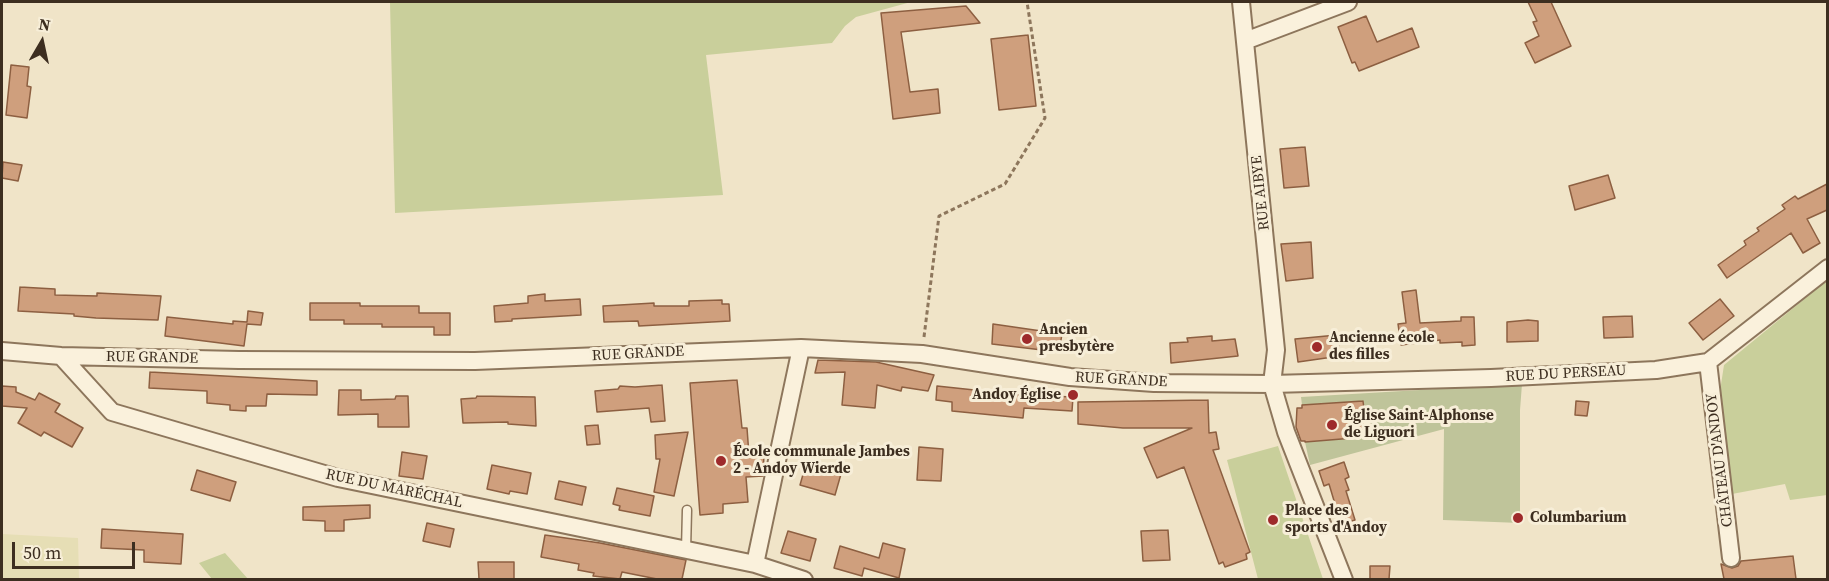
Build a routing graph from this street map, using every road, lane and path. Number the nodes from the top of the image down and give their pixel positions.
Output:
1 (1027, 2) edge
2 (1241, 2) edge
3 (1348, 2) edge
4 (1245, 41) junction
5 (1827, 268) edge
6 (801, 348) junction
7 (2, 351) edge
8 (922, 354) junction
9 (61, 356) junction
10 (1708, 362) junction
11 (1272, 384) junction
12 (687, 510) dead end
13 (686, 550) junction
14 (1731, 558) dead end
15 (755, 564) junction
16 (804, 579) edge
17 (1344, 579) edge

1 - 8 path
2 - 4 street, RUE AIBYE
3 - 4 street
4 - 11 street, RUE AIBYE
5 - 10 street, RUE DU PERSEAU
6 - 8 street, RUE GRANDE
6 - 9 street, RUE GRANDE
6 - 15 street
7 - 9 street, RUE GRANDE
8 - 11 street, RUE GRANDE
9 - 13 street, RUE DU MARÉCHAL
10 - 11 street, RUE DU PERSEAU
10 - 14 street, CHÂTEAU D'ANDOY
11 - 17 street
12 - 13 lane
13 - 15 street, RUE DU MARÉCHAL
15 - 16 street, RUE DU MARÉCHAL

